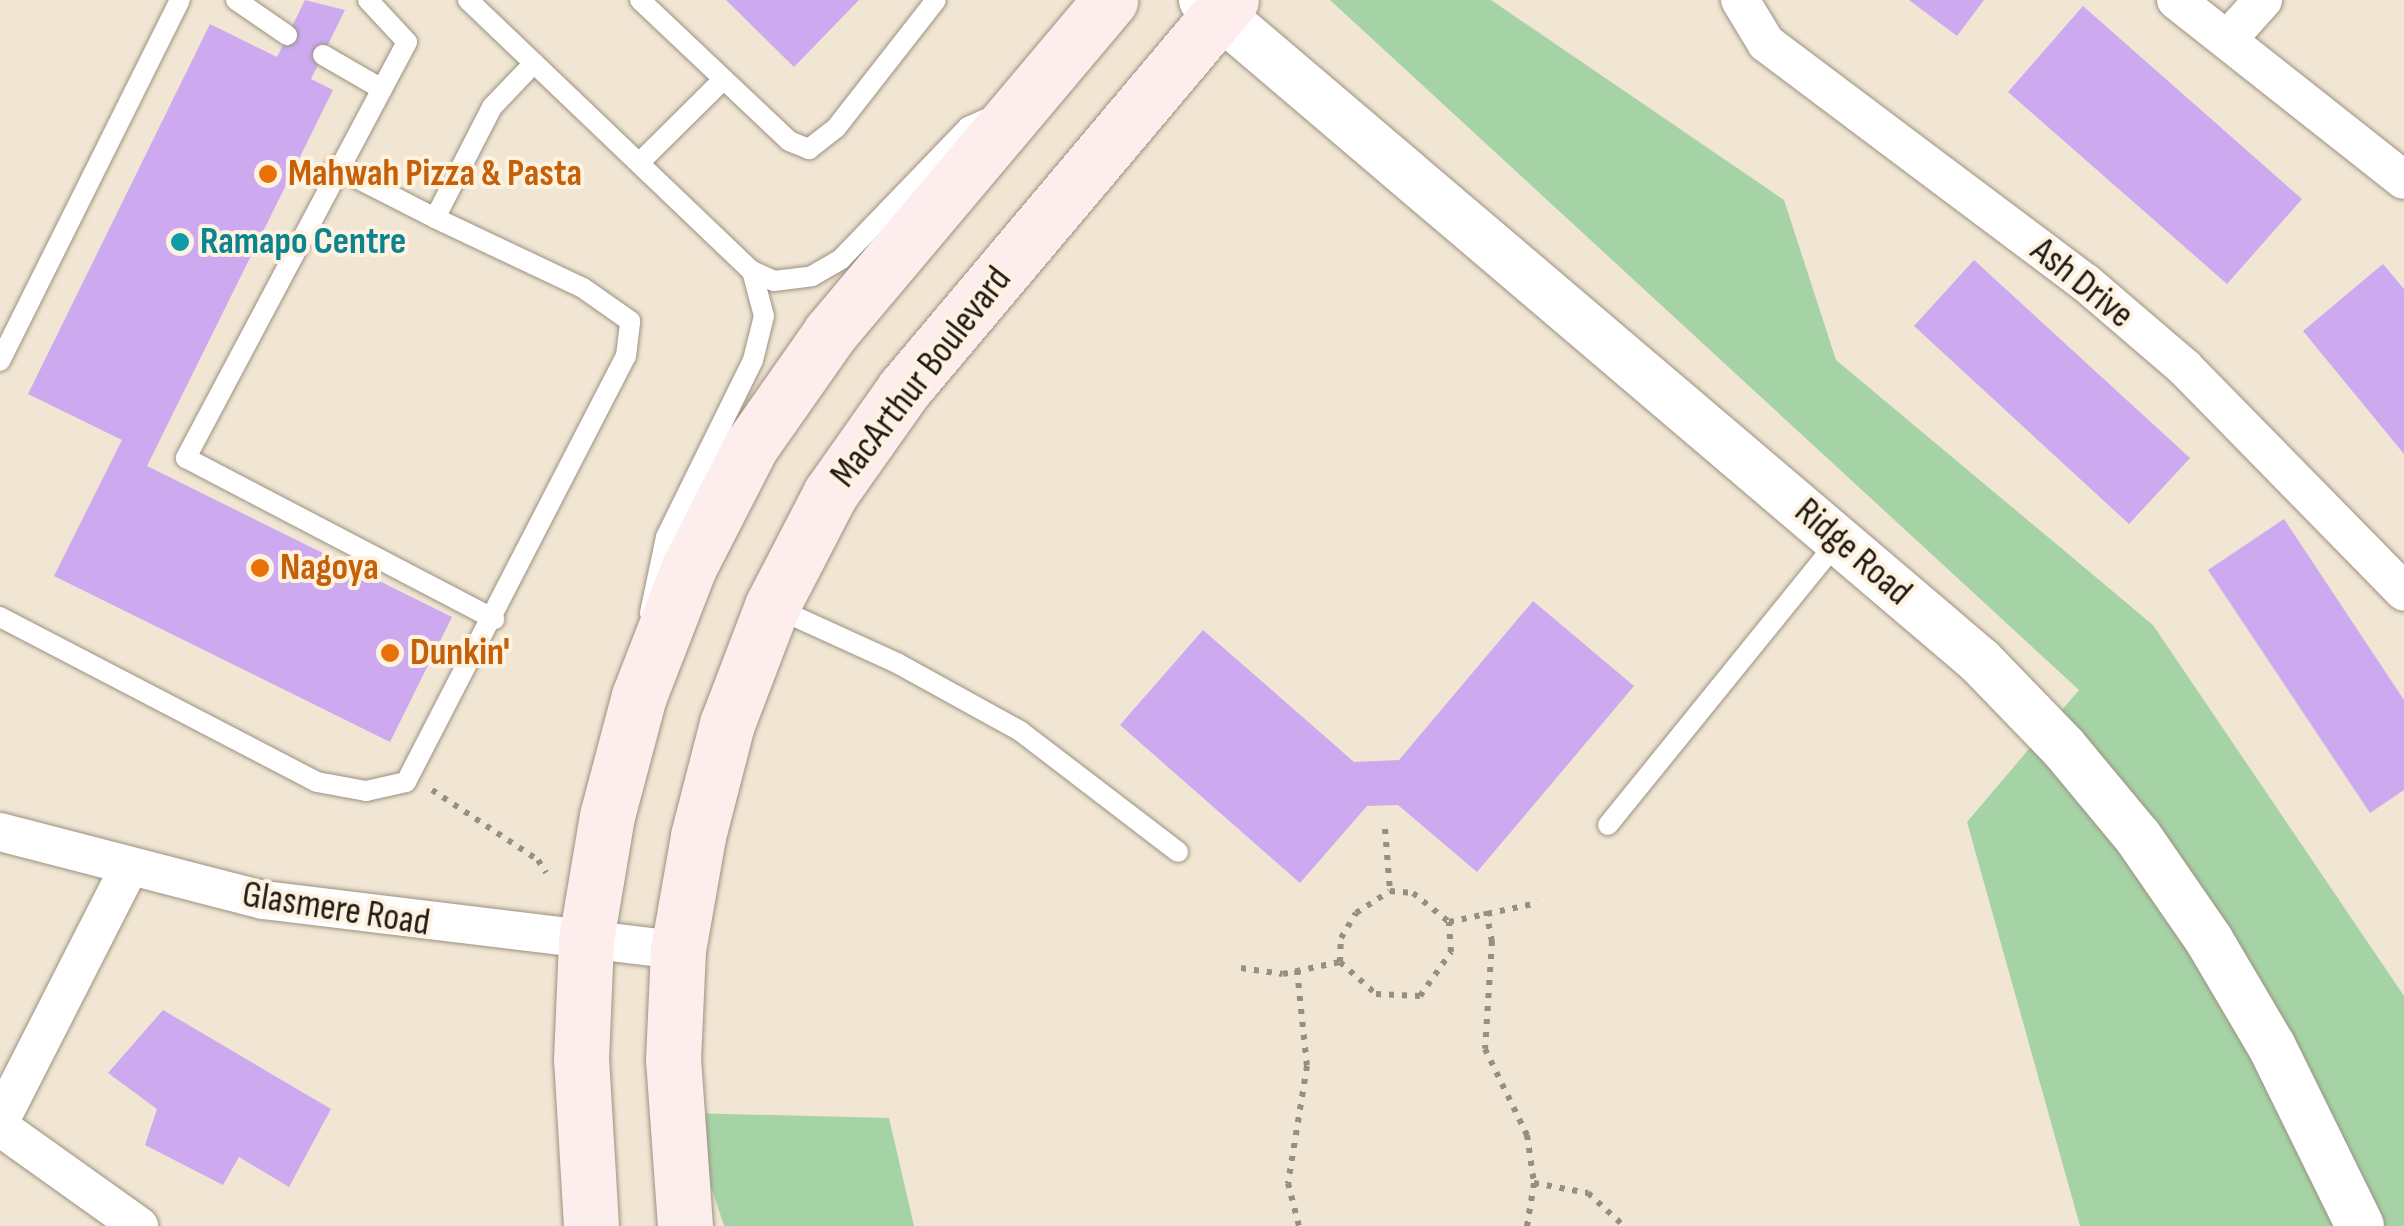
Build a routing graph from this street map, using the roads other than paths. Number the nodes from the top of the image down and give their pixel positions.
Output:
1 (180, 0) edge
2 (236, 0) edge
3 (368, 0) edge
4 (468, 0) edge
5 (640, 0) edge
6 (936, 0) edge
7 (1110, 0) edge
8 (1740, 0) edge
9 (2176, 0) edge
10 (2263, 0) edge
11 (1218, 5) edge
12 (288, 35) dead end
13 (2227, 40) junction
14 (323, 55) dead end
15 (534, 64) junction
16 (722, 81) junction
17 (382, 89) junction
18 (1024, 102) junction
19 (639, 163) junction
20 (335, 167) junction
21 (2404, 180) edge
22 (435, 218) junction
23 (752, 271) junction
24 (0, 361) edge
25 (1840, 539) junction
26 (2404, 592) edge
27 (772, 606) junction
28 (0, 617) edge
29 (494, 618) junction
30 (660, 643) junction
31 (1608, 825) dead end
32 (0, 832) edge
33 (1178, 852) dead end
34 (128, 870) junction
35 (586, 940) junction
36 (678, 950) junction
37 (0, 1124) edge
38 (139, 1226) edge
39 (592, 1226) edge
40 (685, 1226) edge
41 (2360, 1226) edge

1 - 24 lane
2 - 12 lane
3 - 17 lane
4 - 15 lane
5 - 16 lane
6 - 16 lane
7 - 18 main road
8 - 26 street, Ash Drive
9 - 13 street
10 - 13 street
11 - 25 street, Ridge Road
11 - 27 main road, MacArthur Boulevard
13 - 21 street
14 - 17 lane
15 - 19 lane
15 - 22 lane
16 - 19 lane
17 - 20 lane
18 - 23 lane
18 - 30 main road
19 - 23 lane
20 - 22 lane
20 - 29 lane
22 - 29 lane
23 - 30 lane
25 - 31 lane
25 - 41 street, Ridge Road
27 - 33 lane
27 - 36 main road, MacArthur Boulevard
28 - 29 lane
30 - 35 main road
32 - 34 street, Glasmere Road
34 - 35 street, Glasmere Road
34 - 37 street
35 - 36 street, Glasmere Road
35 - 39 main road
36 - 40 main road, MacArthur Boulevard
37 - 38 street

